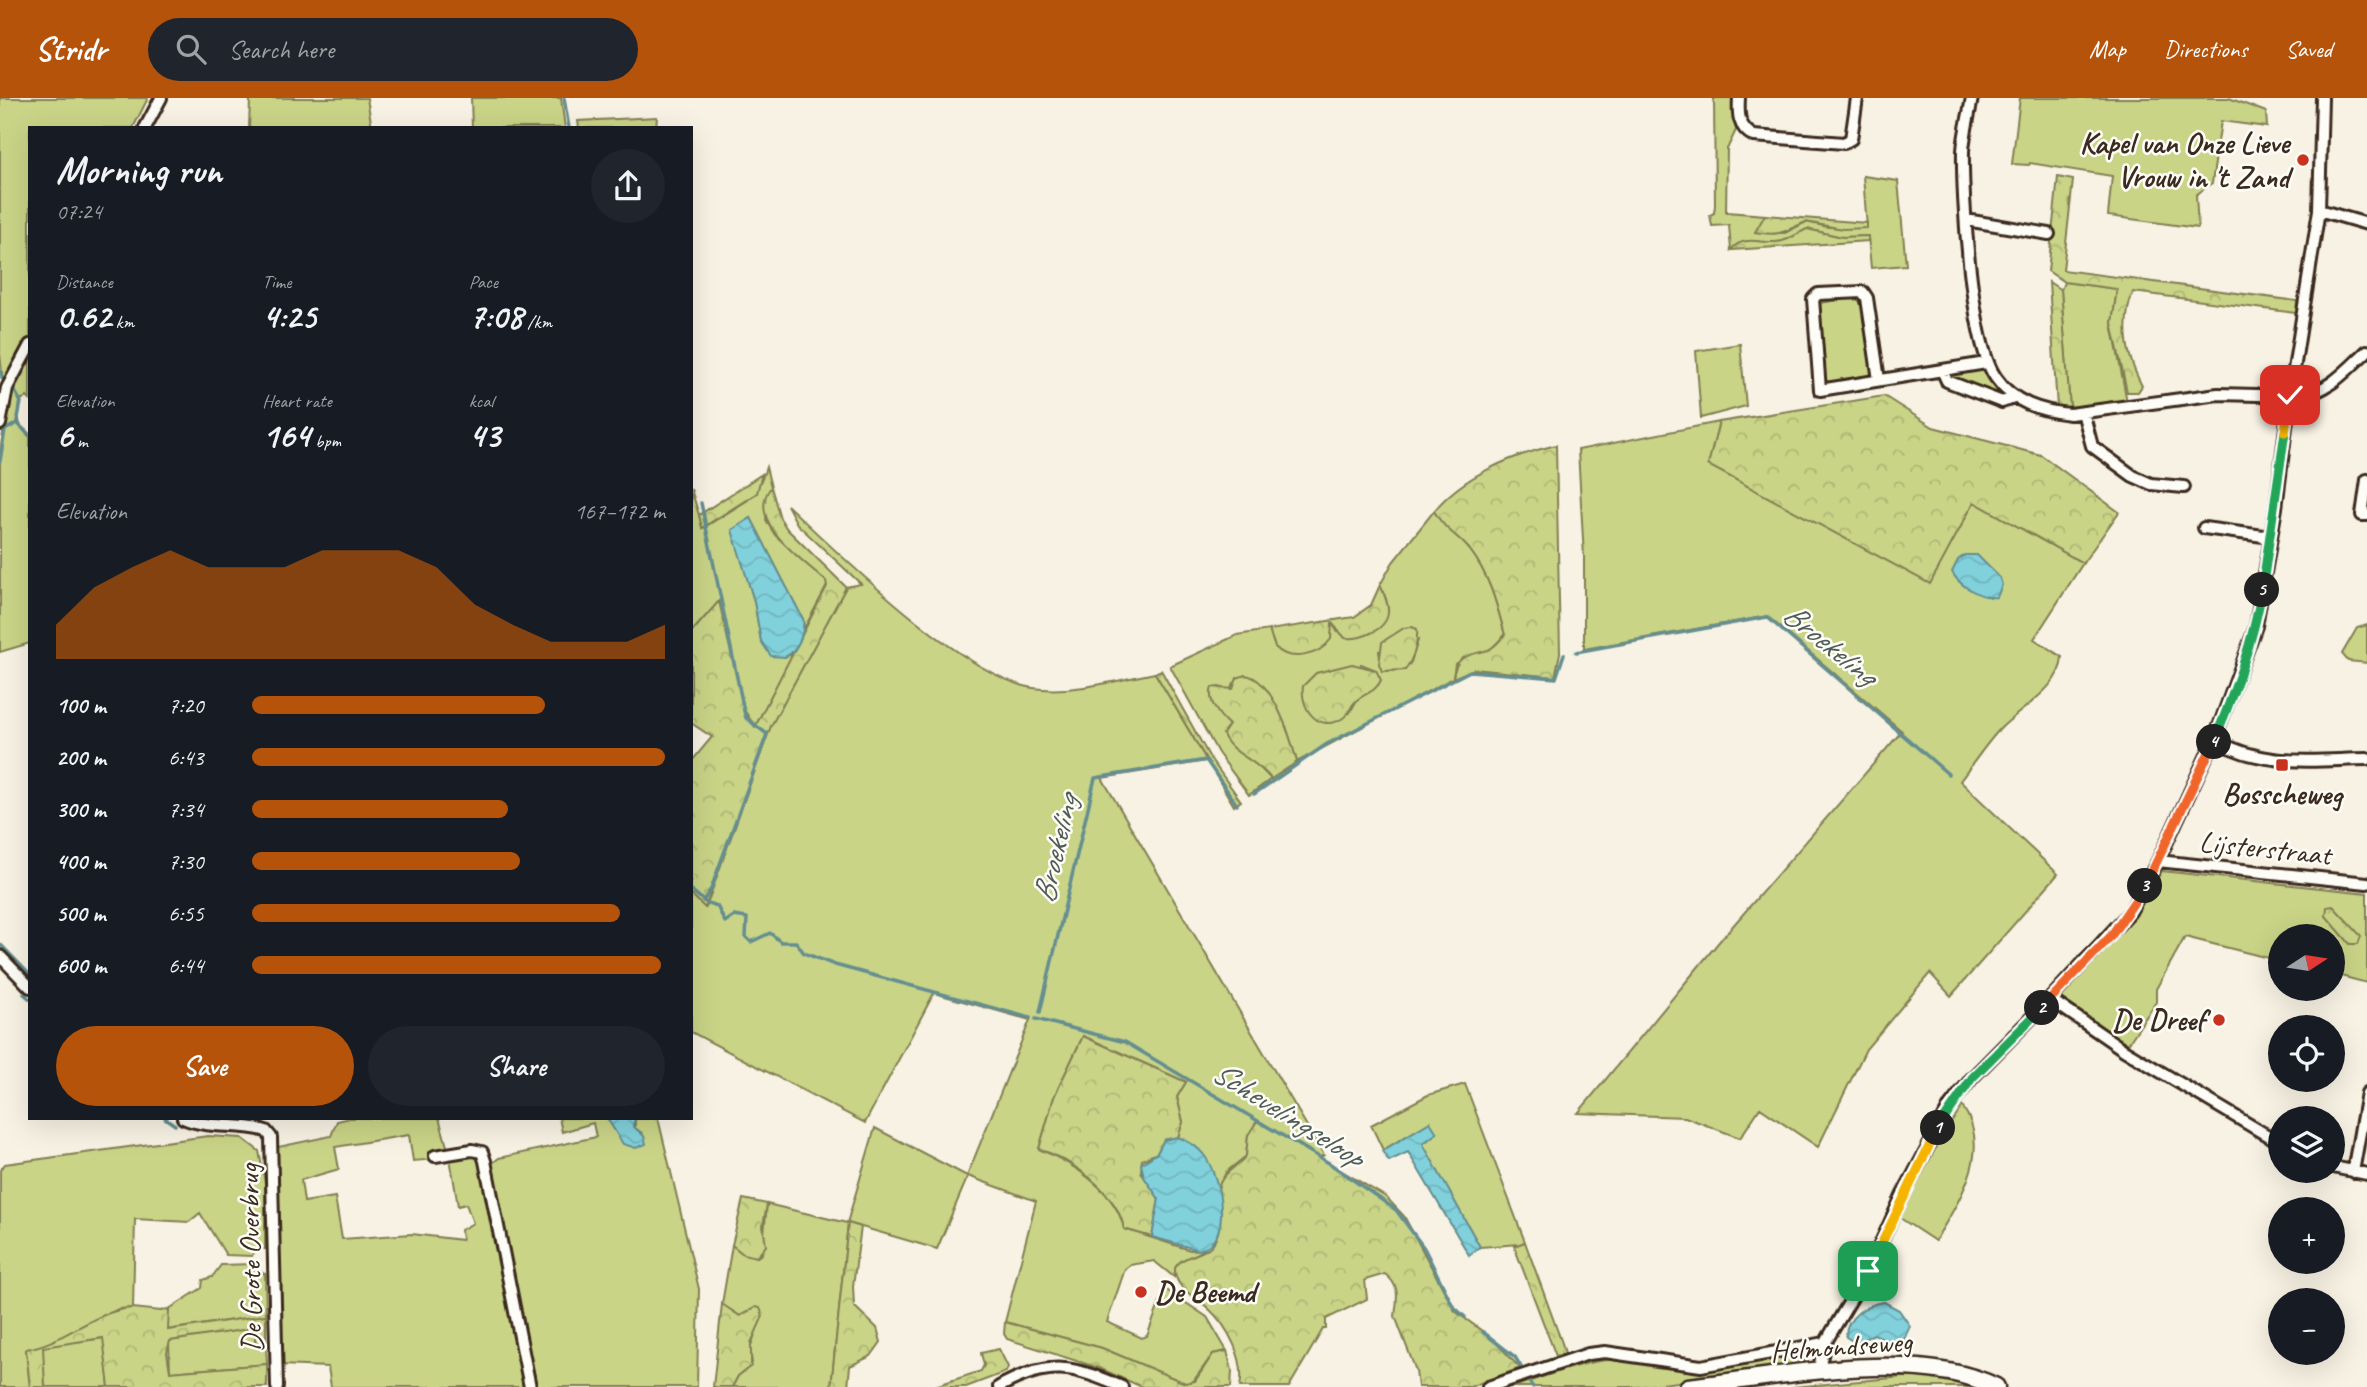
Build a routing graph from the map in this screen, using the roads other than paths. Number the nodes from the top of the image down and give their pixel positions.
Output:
1 (161, 98) edge
2 (1739, 98) edge
3 (1857, 98) edge
4 (1972, 98) edge
5 (2322, 98) edge
6 (146, 126) edge
7 (2319, 210) junction
8 (1966, 220) junction
9 (2367, 224) edge
10 (2049, 234) dead end
11 (28, 349) edge
12 (2367, 351) edge
13 (1986, 363) junction
14 (1942, 370) junction
15 (1879, 380) junction
16 (2290, 395) junction
17 (2014, 398) junction
18 (2083, 412) junction
19 (0, 424) edge
20 (2367, 480) edge
21 (2184, 487) dead end
22 (2367, 515) edge
23 (2204, 528) dead end
24 (2271, 537) junction
25 (2214, 740) junction
26 (2367, 760) edge
27 (2158, 861) junction
28 (2367, 883) edge
29 (0, 956) edge
30 (28, 986) edge
31 (2050, 999) junction
32 (2367, 1093) edge
33 (189, 1120) edge
34 (2268, 1136) edge
35 (435, 1156) dead end
36 (2345, 1170) edge
37 (2353, 1172) junction
38 (2367, 1174) edge
39 (1825, 1343) junction
40 (1818, 1372) junction
41 (277, 1387) edge
42 (530, 1387) edge
43 (999, 1387) edge
44 (1122, 1387) edge
45 (1488, 1387) edge
46 (1688, 1387) edge
47 (1996, 1387) edge

1 - 6 street
2 - 3 street
4 - 8 street
5 - 7 street
7 - 9 street
7 - 16 street
8 - 10 street
8 - 13 street
11 - 19 street
12 - 16 street
13 - 14 street
13 - 17 street
14 - 15 street
14 - 17 street
15 - 15 street
16 - 18 street
16 - 24 street
17 - 18 street
18 - 21 street
20 - 22 street
23 - 24 street
24 - 25 street
25 - 26 street
25 - 27 street
27 - 28 street, Lijsterstraat
27 - 31 street
29 - 30 street
31 - 34 street
31 - 39 street
32 - 37 street
33 - 41 street, De Grote Overbrug
35 - 42 street
36 - 37 street
37 - 38 street
39 - 40 street
39 - 45 street, Helmondseweg
40 - 46 street, Helmondseweg
40 - 47 street, Helmondseweg
43 - 44 street

